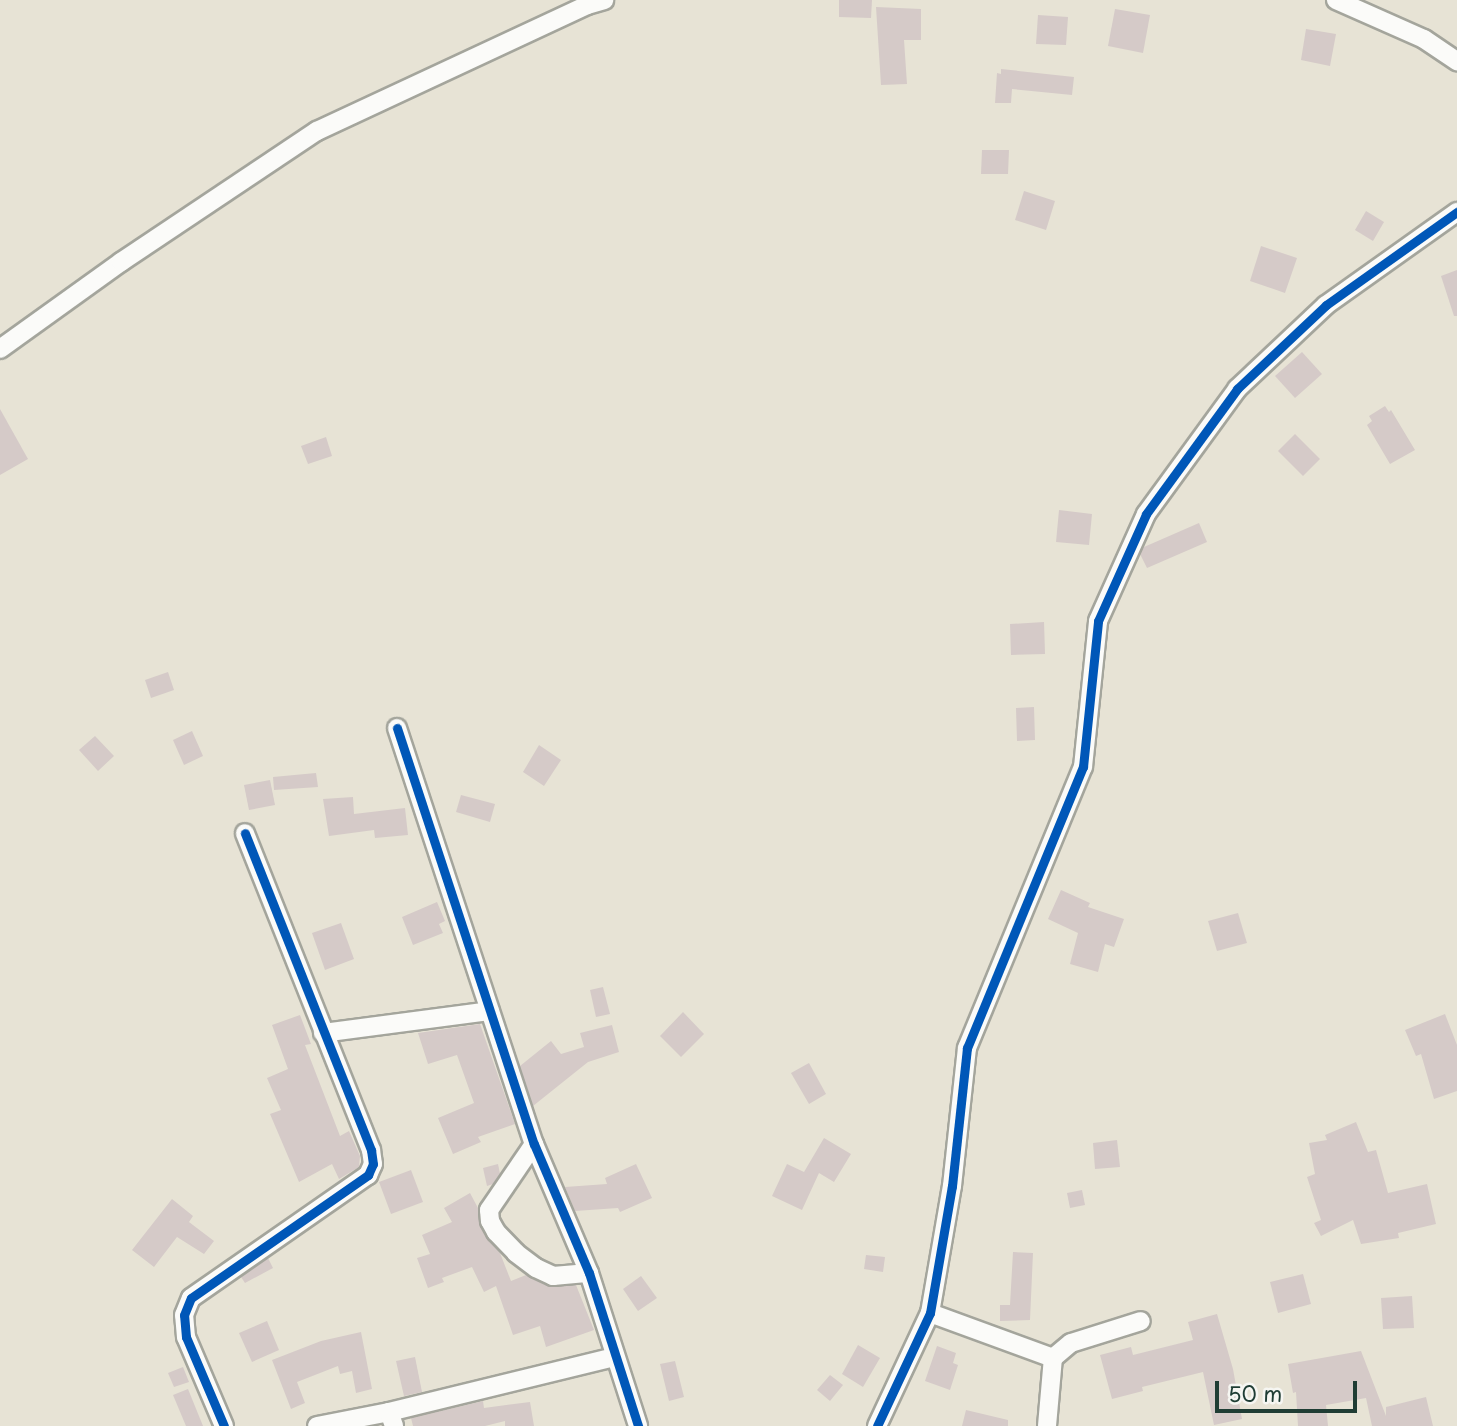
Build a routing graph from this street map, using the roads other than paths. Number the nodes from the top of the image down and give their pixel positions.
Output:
1 (604, 0) edge
2 (1336, 0) edge
3 (1457, 61) edge
4 (1457, 212) edge
5 (0, 349) edge
6 (397, 729) dead end
7 (245, 833) dead end
8 (490, 1011) junction
9 (323, 1033) junction
10 (534, 1144) junction
11 (589, 1273) junction
12 (930, 1313) junction
13 (1141, 1321) dead end
14 (614, 1357) junction
15 (1053, 1358) junction
16 (392, 1419) edge
17 (225, 1426) edge
18 (317, 1426) edge
19 (638, 1426) edge
20 (877, 1426) edge
21 (1047, 1426) edge

1 - 5 street
2 - 3 street
4 - 12 street
6 - 8 street
7 - 9 street
8 - 9 street
8 - 10 street
9 - 17 street
10 - 11 street
10 - 11 street
11 - 14 street
12 - 15 street
12 - 20 street
13 - 15 street
14 - 16 street
14 - 19 street
15 - 21 street
16 - 18 street

